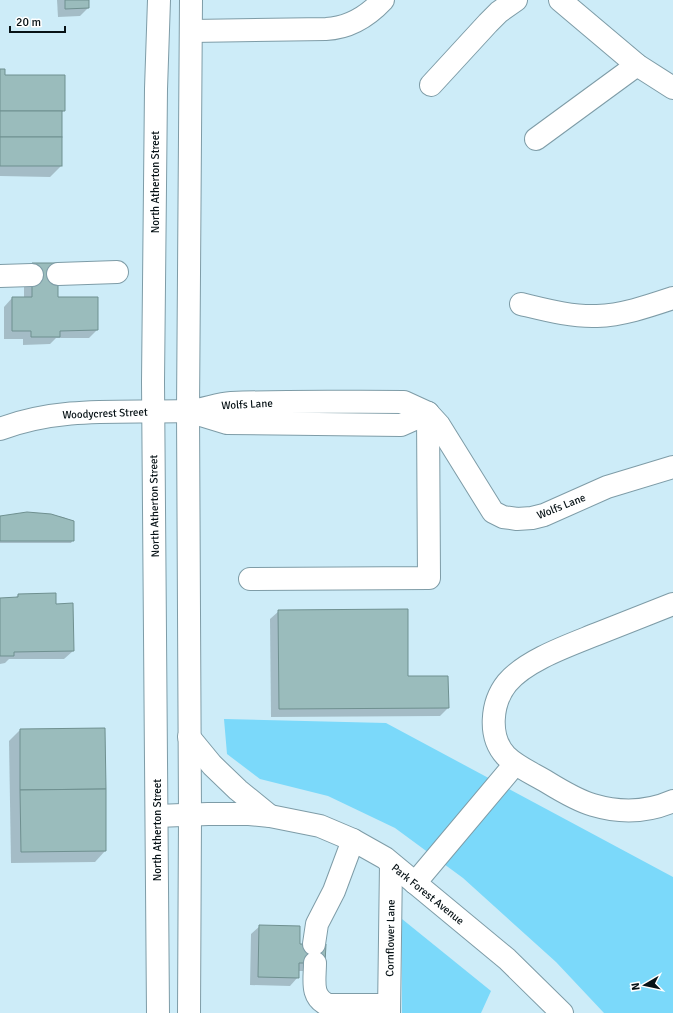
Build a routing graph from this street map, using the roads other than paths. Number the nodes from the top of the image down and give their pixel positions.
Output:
1 (159, 0) edge
2 (191, 0) edge
3 (383, 0) edge
4 (516, 0) edge
5 (566, 3) edge
6 (191, 31) junction
7 (637, 65) junction
8 (431, 86) dead end
9 (673, 88) edge
10 (536, 139) dead end
11 (117, 272) dead end
12 (58, 274) dead end
13 (32, 275) dead end
14 (0, 276) edge
15 (673, 298) edge
16 (521, 304) dead end
17 (153, 411) junction
18 (188, 412) junction
19 (428, 413) junction
20 (0, 429) edge
21 (673, 467) edge
22 (250, 579) dead end
23 (673, 604) edge
24 (189, 737) junction
25 (515, 764) junction
26 (673, 801) edge
27 (157, 816) junction
28 (190, 816) junction
29 (270, 816) junction
30 (353, 840) junction
31 (391, 864) junction
32 (415, 883) junction
33 (389, 1009) edge
34 (158, 1013) edge
35 (189, 1013) edge
36 (562, 1013) edge

1 - 17 main road, North Atherton Street
2 - 6 main road
3 - 6 main road
4 - 8 main road
5 - 7 main road
6 - 18 main road
7 - 9 main road
7 - 10 main road
11 - 12 main road
13 - 14 main road
15 - 16 main road
17 - 18 main road, Woodycrest Street
17 - 20 main road, Woodycrest Street
17 - 27 main road, North Atherton Street
18 - 19 main road, Wolfs Lane
18 - 24 main road
19 - 21 main road, Wolfs Lane
19 - 22 main road
23 - 25 main road
24 - 28 main road
24 - 29 main road, Park Forest Avenue
25 - 26 main road
25 - 32 main road
27 - 28 main road, Park Forest Avenue
27 - 34 main road, North Atherton Street
28 - 29 main road, Park Forest Avenue
28 - 35 main road
29 - 30 main road, Park Forest Avenue
30 - 31 main road, Park Forest Avenue
30 - 33 main road
31 - 32 main road, Park Forest Avenue
31 - 33 main road, Cornflower Lane
32 - 36 main road, Park Forest Avenue

